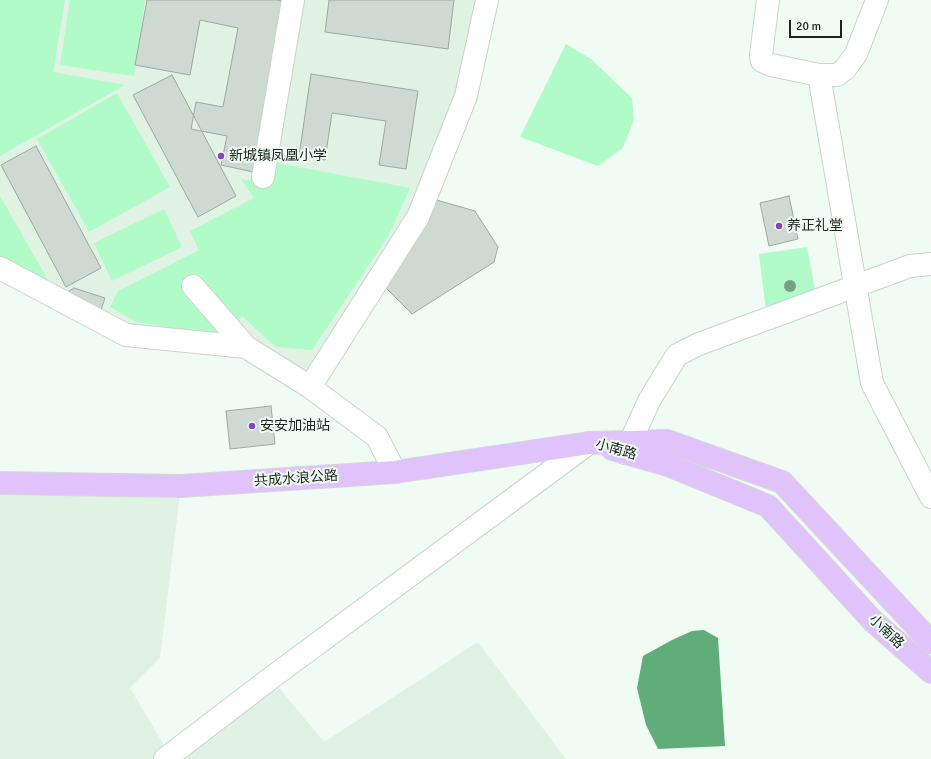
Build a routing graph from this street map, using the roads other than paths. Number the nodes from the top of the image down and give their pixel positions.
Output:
1 (293, 0) edge
2 (488, 0) edge
3 (768, 0) edge
4 (877, 0) edge
5 (819, 75) junction
6 (263, 177) dead end
7 (931, 264) edge
8 (0, 268) edge
9 (193, 286) dead end
10 (855, 286) junction
11 (246, 347) junction
12 (310, 388) junction
13 (589, 443) junction
14 (628, 448) junction
15 (394, 472) junction
16 (0, 483) edge
17 (931, 497) edge
18 (931, 642) edge
19 (931, 672) edge
20 (164, 759) edge

1 - 6 street
2 - 12 street
3 - 5 street
4 - 5 street
5 - 10 street
7 - 10 street
8 - 11 street
9 - 11 street
10 - 14 street
10 - 17 street
11 - 12 street
12 - 15 street
13 - 14 main road, 小南路
13 - 15 main road, 共成水浪公路
13 - 20 street
14 - 18 main road, 小南路
14 - 19 main road, 小南路
15 - 16 main road, 共成水浪公路

